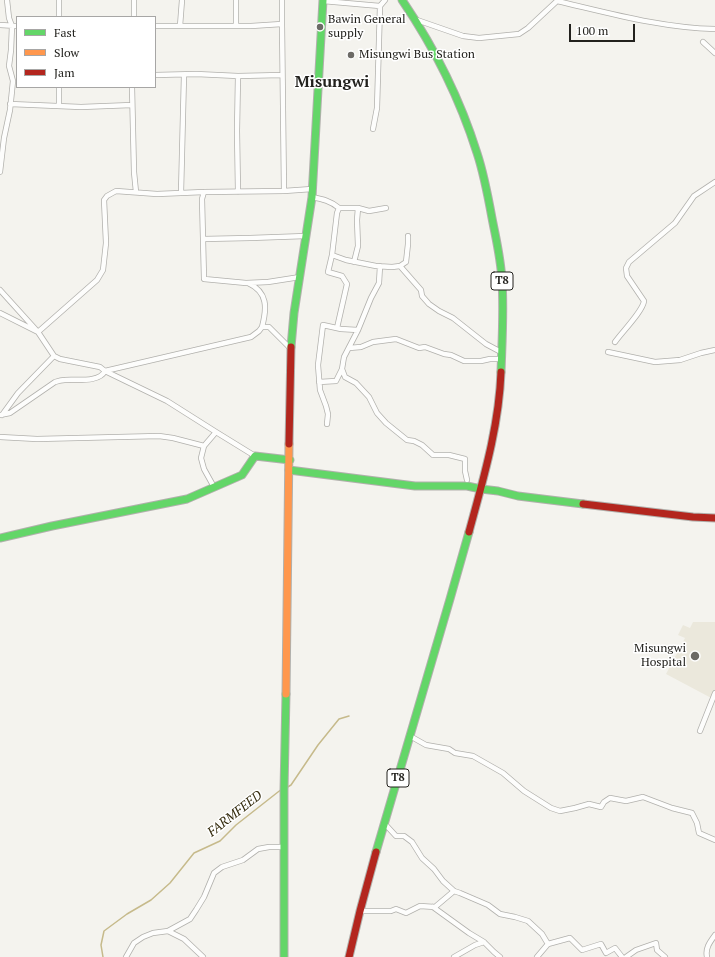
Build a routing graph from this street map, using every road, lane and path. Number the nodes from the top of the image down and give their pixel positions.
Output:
1 (7, 0) edge
2 (60, 0) edge
3 (134, 0) edge
4 (182, 0) edge
5 (236, 0) edge
6 (282, 0) edge
7 (323, 0) edge
8 (385, 0) edge
9 (402, 0) edge
10 (558, 0) edge
11 (380, 6) junction
12 (59, 16) edge
13 (134, 16) edge
14 (415, 19) junction
15 (282, 24) junction
16 (0, 25) edge
17 (14, 26) edge
18 (156, 26) edge
19 (180, 26) junction
20 (236, 26) junction
21 (715, 29) edge
22 (703, 42) dead end
23 (714, 51) edge
24 (156, 75) edge
25 (184, 75) junction
26 (282, 75) junction
27 (238, 76) junction
28 (59, 88) edge
29 (132, 88) edge
30 (10, 104) junction
31 (132, 105) junction
32 (59, 106) junction
33 (373, 128) dead end
34 (2, 138) edge
35 (0, 172) edge
36 (715, 182) edge
37 (312, 190) junction
38 (284, 191) junction
39 (136, 192) junction
40 (204, 192) junction
41 (238, 192) junction
42 (182, 194) junction
43 (312, 197) junction
44 (339, 208) junction
45 (358, 208) junction
46 (386, 208) dead end
47 (306, 236) junction
48 (408, 236) dead end
49 (203, 239) junction
50 (332, 255) junction
51 (354, 262) junction
52 (380, 266) junction
53 (400, 266) junction
54 (300, 277) junction
55 (246, 283) junction
56 (0, 290) edge
57 (0, 313) edge
58 (262, 327) junction
59 (337, 328) junction
60 (358, 330) junction
61 (38, 332) junction
62 (615, 342) dead end
63 (349, 348) junction
64 (291, 349) junction
65 (715, 350) edge
66 (608, 352) dead end
67 (501, 355) junction
68 (54, 356) junction
69 (342, 369) junction
70 (105, 371) junction
71 (319, 382) junction
72 (1, 415) edge
73 (327, 424) dead end
74 (216, 432) junction
75 (0, 437) edge
76 (204, 446) junction
77 (255, 456) junction
78 (290, 460) junction
79 (289, 470) junction
80 (467, 480) dead end
81 (214, 487) junction
82 (481, 489) junction
83 (715, 518) edge
84 (0, 538) edge
85 (715, 693) edge
86 (700, 731) dead end
87 (410, 736) junction
88 (384, 823) junction
89 (715, 840) edge
90 (284, 847) junction
91 (454, 891) junction
92 (433, 907) junction
93 (360, 911) junction
94 (168, 932) junction
95 (715, 935) edge
96 (484, 942) junction
97 (548, 944) junction
98 (350, 956) edge
99 (126, 957) edge
100 (203, 957) edge
101 (284, 957) edge
102 (454, 957) edge
103 (500, 957) edge
104 (537, 957) edge
105 (622, 957) edge
106 (626, 957) edge
107 (665, 957) edge
108 (707, 957) edge

1 - 17 street
2 - 12 street
3 - 13 street
4 - 19 street
5 - 20 street
6 - 15 street
7 - 11 street
7 - 37 main road
8 - 11 street
9 - 14 main road, T8
10 - 14 street
10 - 21 street
11 - 33 street
14 - 67 main road, T8
15 - 20 street
15 - 26 street
16 - 17 street
17 - 30 street
18 - 19 street
19 - 20 street
22 - 23 street
24 - 25 street
25 - 27 street
25 - 42 street
26 - 27 street
26 - 38 street
27 - 41 street
28 - 32 street
29 - 31 street
30 - 32 street
30 - 34 street
31 - 32 street
31 - 39 street
34 - 35 street
36 - 62 street
37 - 38 street
37 - 43 main road
38 - 41 street
39 - 42 street
39 - 61 street
40 - 41 street
40 - 42 street
40 - 49 street
43 - 44 street
43 - 47 main road
44 - 45 street
44 - 50 street
45 - 46 street
45 - 51 street
47 - 49 street
47 - 54 main road
48 - 53 street
49 - 55 street
50 - 51 street
50 - 59 street
51 - 52 street
52 - 53 street
52 - 60 street
53 - 67 street
54 - 55 street
54 - 64 main road
55 - 58 street
56 - 61 street
57 - 61 street
58 - 64 street
58 - 70 street
59 - 60 street
59 - 71 street
60 - 63 street
61 - 68 street
63 - 67 street
63 - 69 street
64 - 78 main road
65 - 66 street
67 - 82 main road, T8
68 - 70 street
68 - 72 street
69 - 71 street
69 - 80 street
70 - 72 street
70 - 74 street
71 - 73 street
74 - 76 street
74 - 77 street
75 - 76 street
76 - 81 street
77 - 78 main road
77 - 81 main road
78 - 79 main road
79 - 82 main road
79 - 90 main road
81 - 84 main road
82 - 83 main road
82 - 87 main road, T8
85 - 86 street
87 - 88 main road, T8
87 - 89 street
88 - 91 street
88 - 93 main road, T8
90 - 94 street
90 - 101 main road
91 - 92 street
91 - 97 street
92 - 93 street
92 - 96 street
93 - 98 main road, T8
94 - 99 street
94 - 100 street
95 - 108 street
96 - 102 street
96 - 103 street
97 - 104 street
97 - 105 street
106 - 107 street

